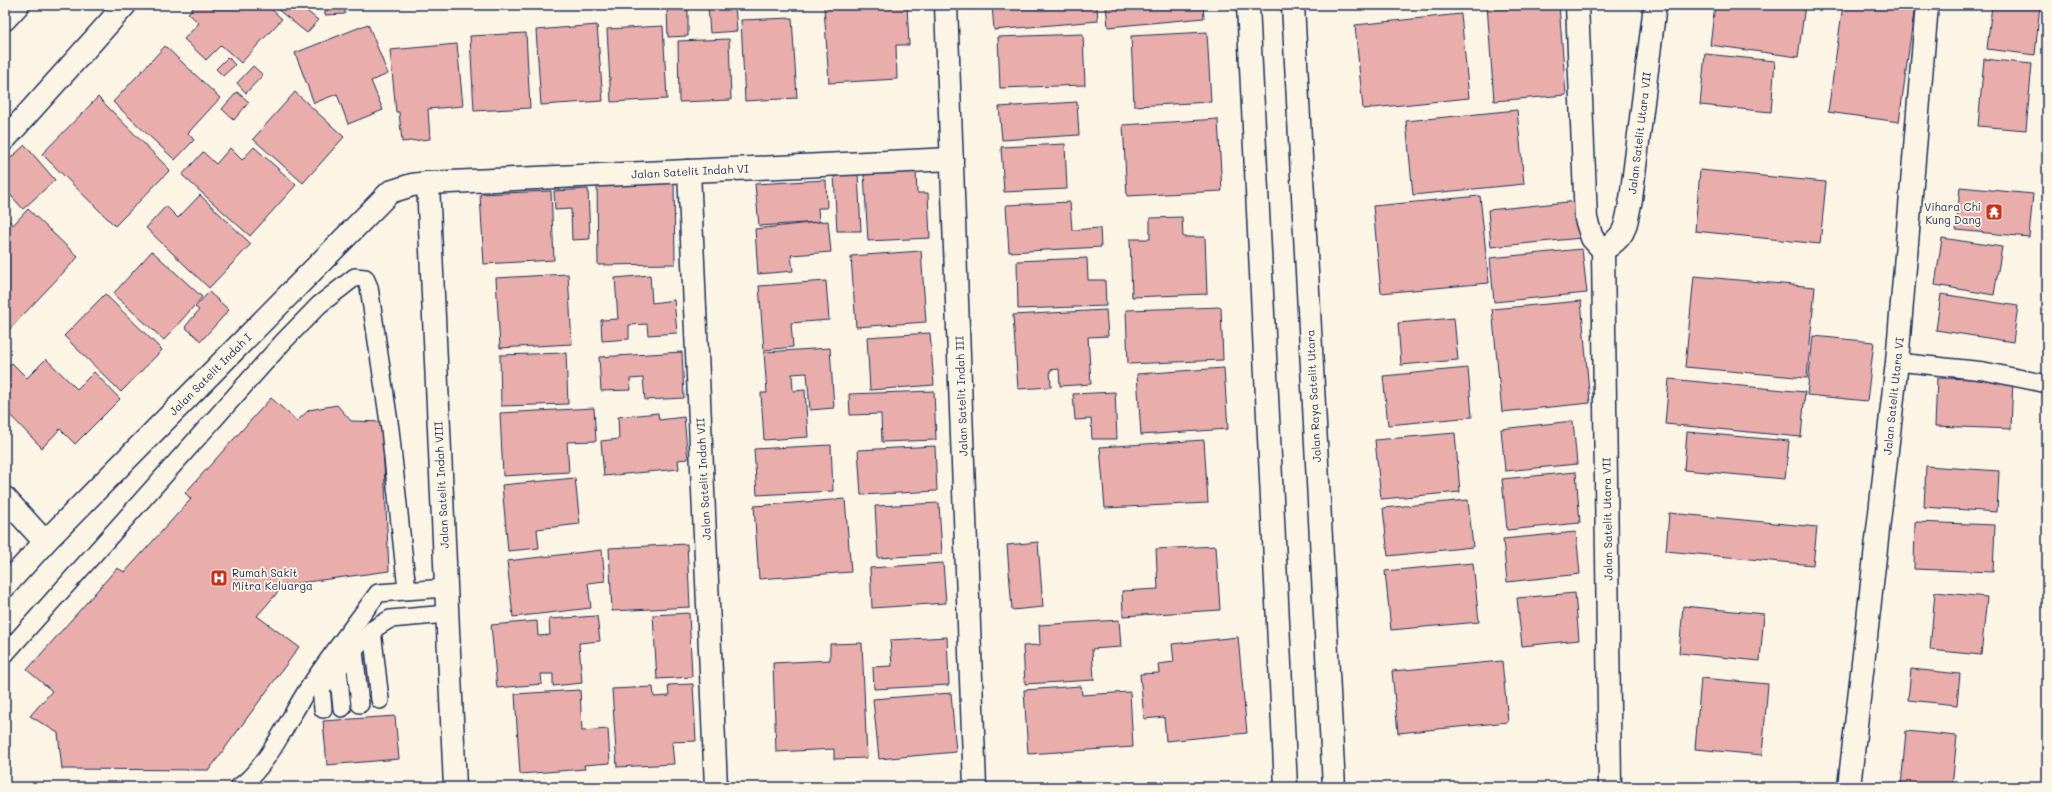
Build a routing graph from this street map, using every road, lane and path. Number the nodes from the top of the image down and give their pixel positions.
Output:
1 (18, 5) edge
2 (125, 5) edge
3 (946, 5) edge
4 (1248, 5) edge
5 (1293, 5) edge
6 (1577, 5) edge
7 (1655, 5) edge
8 (1927, 5) edge
9 (5, 19) edge
10 (5, 139) edge
11 (952, 159) junction
12 (689, 171) junction
13 (428, 183) junction
14 (1603, 250) junction
15 (1897, 362) junction
16 (2047, 384) edge
17 (5, 498) edge
18 (45, 542) junction
19 (5, 586) edge
20 (446, 588) junction
21 (407, 590) junction
22 (447, 614) junction
23 (372, 630) junction
24 (354, 651) junction
25 (5, 654) edge
26 (338, 670) junction
27 (314, 690) junction
28 (380, 700) dead end
29 (360, 704) dead end
30 (342, 708) dead end
31 (323, 709) dead end
32 (239, 787) edge
33 (455, 787) edge
34 (716, 787) edge
35 (975, 787) edge
36 (1286, 787) edge
37 (1334, 787) edge
38 (1610, 787) edge
39 (1849, 787) edge

1 - 9 street
2 - 10 street
3 - 11 street, Jalan Satelit Indah III
4 - 36 street
5 - 37 street, Jalan Raya Satelit Utara
6 - 14 street
7 - 14 street, Jalan Satelit Utara VII
8 - 15 street, Jalan Satelit Utara VI
11 - 12 street, Jalan Satelit Indah VI
11 - 35 street, Jalan Satelit Indah III
12 - 13 street, Jalan Satelit Indah VI
12 - 34 street, Jalan Satelit Indah VII
13 - 18 street, Jalan Satelit Indah I
13 - 20 street, Jalan Satelit Indah VIII
14 - 38 street, Jalan Satelit Utara VII
15 - 16 lane
15 - 39 street, Jalan Satelit Utara VI
17 - 18 street
18 - 19 street, Jalan Satelit Indah I
20 - 21 lane
20 - 22 street, Jalan Satelit Indah VIII
21 - 25 lane
21 - 27 lane
22 - 23 lane
22 - 33 street, Jalan Satelit Indah VIII
23 - 24 lane
23 - 28 lane
24 - 26 lane
24 - 29 lane
26 - 27 lane
26 - 30 lane
27 - 31 lane
27 - 32 lane

